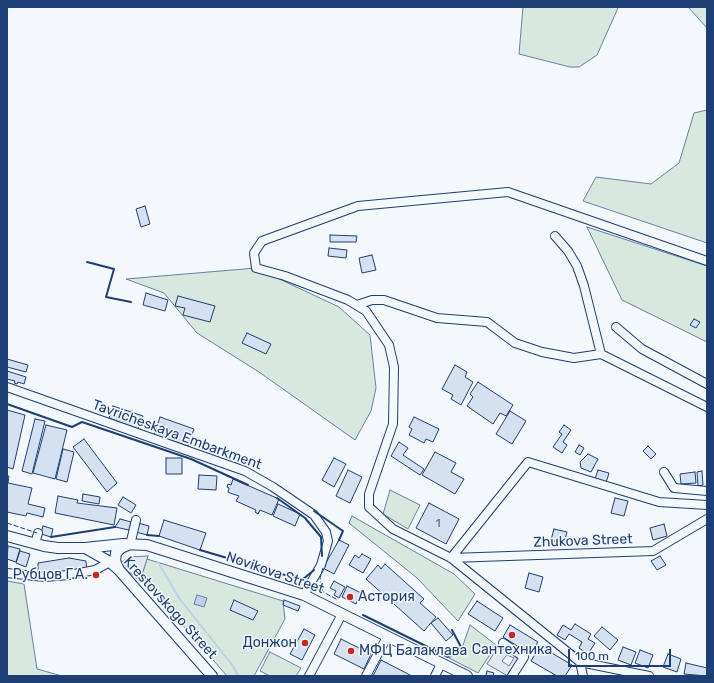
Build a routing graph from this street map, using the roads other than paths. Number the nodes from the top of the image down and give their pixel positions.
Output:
1 (555, 236) dead end
2 (707, 261) edge
3 (357, 305) junction
4 (616, 327) dead end
5 (601, 354) junction
6 (707, 384) edge
7 (7, 387) edge
8 (707, 407) edge
9 (664, 472) dead end
10 (707, 491) edge
11 (707, 505) edge
12 (707, 519) edge
13 (136, 520) dead end
14 (38, 533) dead end
15 (7, 536) edge
16 (35, 544) junction
17 (130, 545) junction
18 (85, 548) junction
19 (451, 558) junction
20 (110, 562) junction
21 (119, 570) junction
22 (7, 573) edge
23 (304, 595) junction
24 (342, 614) junction
25 (386, 637) junction
26 (503, 643) dead end
27 (580, 662) junction
28 (441, 664) junction
29 (212, 676) edge
30 (310, 676) edge
31 (366, 676) edge
32 (435, 676) edge
33 (467, 676) edge
34 (512, 676) edge
35 (583, 676) edge
36 (649, 676) edge

1 - 5 street
2 - 3 street
3 - 5 street
3 - 19 street
4 - 6 street
5 - 8 street
7 - 23 street, Tavricheskaya Embarkment
9 - 10 street
11 - 19 street
12 - 19 street, Zhukova Street
13 - 17 street
14 - 16 street
15 - 16 main road, Novikova Street
16 - 18 main road, Novikova Street
17 - 18 main road, Novikova Street
17 - 21 main road
17 - 23 main road, Novikova Street
18 - 20 main road, Krestovskogo Street
19 - 27 street
20 - 21 main road, Krestovskogo Street
20 - 22 street
21 - 29 main road, Krestovskogo Street
23 - 24 main road, Novikova Street
24 - 25 main road, Novikova Street
24 - 30 street
25 - 28 main road, Novikova Street
25 - 31 street
26 - 34 street
27 - 35 street
27 - 36 street
28 - 32 street
28 - 33 main road, Novikova Street

